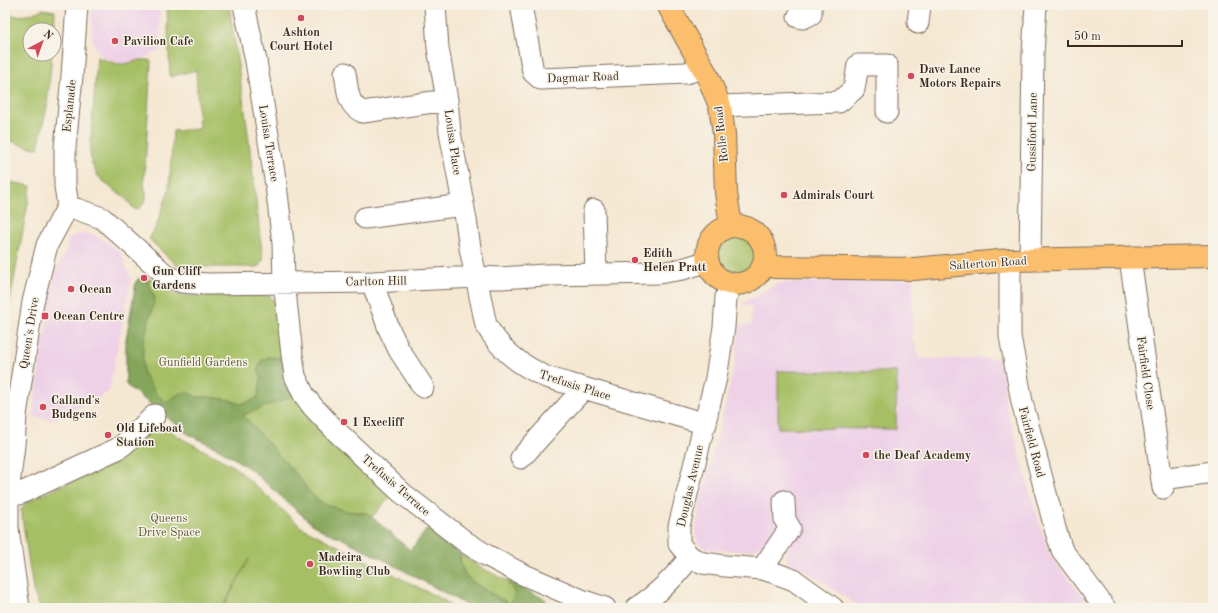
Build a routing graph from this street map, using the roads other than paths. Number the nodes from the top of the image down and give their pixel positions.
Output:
1 (77, 5) edge
2 (244, 5) edge
3 (435, 5) edge
4 (521, 5) edge
5 (668, 5) edge
6 (1036, 5) edge
7 (703, 68) junction
8 (345, 73) dead end
9 (447, 100) junction
10 (720, 106) junction
11 (887, 112) dead end
12 (463, 205) junction
13 (68, 206) junction
14 (594, 210) dead end
15 (365, 218) dead end
16 (731, 226) junction
17 (1213, 256) edge
18 (1130, 258) junction
19 (708, 260) junction
20 (1020, 260) junction
21 (764, 262) junction
22 (596, 274) junction
23 (476, 278) junction
24 (284, 282) junction
25 (372, 282) junction
26 (732, 283) junction
27 (423, 387) dead end
28 (583, 389) junction
29 (155, 415) dead end
30 (706, 424) junction
31 (521, 458) dead end
32 (1213, 472) edge
33 (7, 494) edge
34 (784, 501) dead end
35 (690, 557) junction
36 (762, 569) junction
37 (19, 608) edge
38 (605, 608) edge
39 (636, 608) edge
40 (833, 608) edge
41 (1105, 608) edge

1 - 13 street, Esplanade
2 - 24 street, Louisa Terrace
3 - 9 street, Louisa Place
4 - 7 street, Dagmar Road
5 - 7 main road, Rolle Road
6 - 20 street, Gussiford Lane
7 - 10 main road, Rolle Road
8 - 9 street
9 - 12 street, Louisa Place
10 - 11 street
10 - 16 main road, Rolle Road
12 - 15 street
12 - 23 street, Louisa Place
13 - 24 street, Carlton Hill
13 - 33 street, Queen's Drive
14 - 22 street
16 - 19 main road
16 - 21 main road
17 - 18 main road, Salterton Road
18 - 20 main road, Salterton Road
18 - 32 street, Fairfield Close
19 - 22 street, Carlton Hill
19 - 26 main road
20 - 21 main road, Salterton Road
20 - 41 street, Fairfield Road
21 - 26 main road
22 - 23 street, Carlton Hill
23 - 25 street, Carlton Hill
23 - 28 street, Trefusis Place
24 - 25 street, Carlton Hill
24 - 38 street, Trefusis Terrace
25 - 27 street
26 - 30 street, Douglas Avenue
28 - 30 street, Trefusis Place
28 - 31 street
29 - 33 street
30 - 35 street, Douglas Avenue
33 - 37 street, Queen's Drive
34 - 36 street
35 - 36 street
35 - 39 street
36 - 40 street

